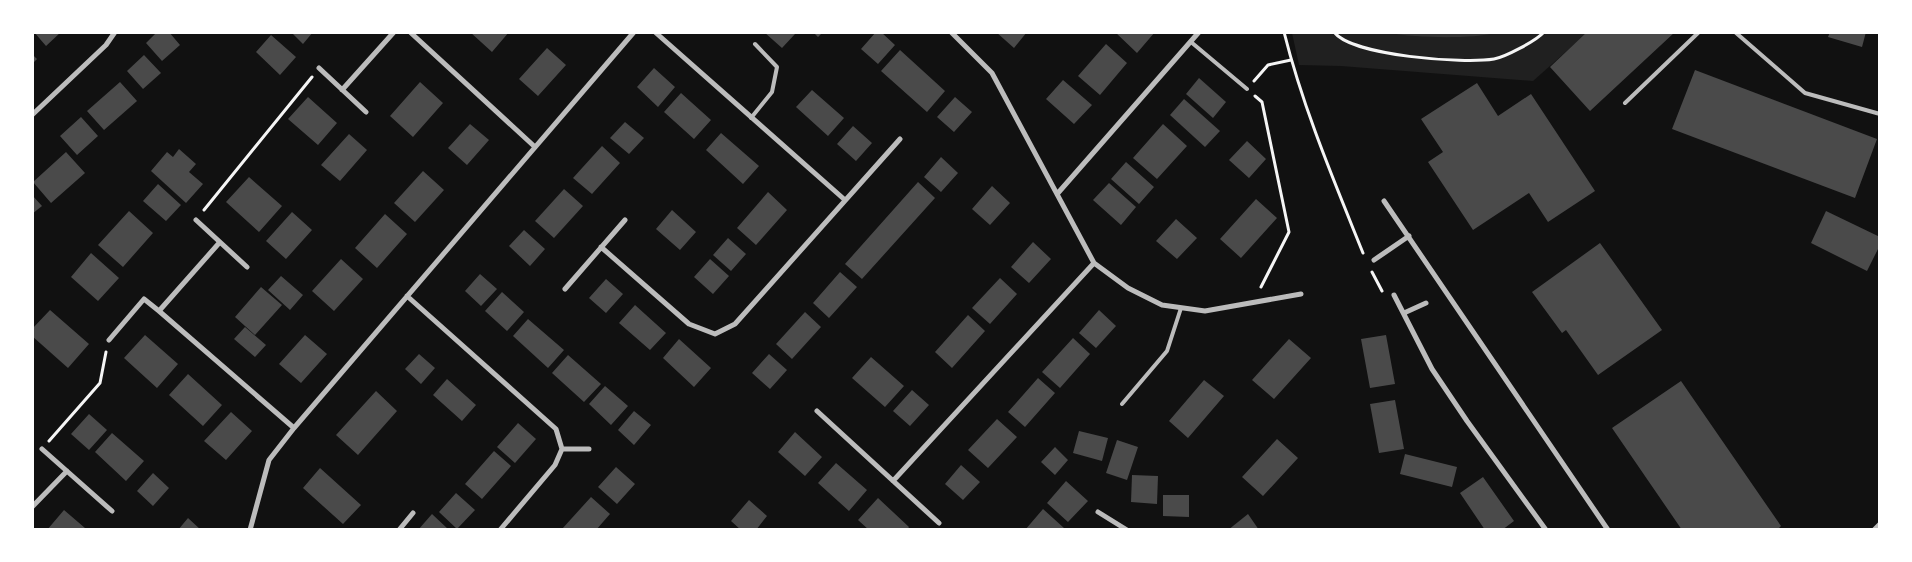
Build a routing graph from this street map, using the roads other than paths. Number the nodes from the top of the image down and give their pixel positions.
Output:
1 (115, 32) edge
2 (394, 32) edge
3 (410, 32) edge
4 (634, 32) edge
5 (655, 32) edge
6 (951, 32) edge
7 (1199, 32) edge
8 (1699, 32) edge
9 (1735, 32) edge
10 (1191, 42) junction
11 (755, 44) dead end
12 (319, 68) road end
13 (1247, 89) road end
14 (342, 90) junction
15 (1625, 103) dead end
16 (366, 112) dead end
17 (1880, 114) edge
18 (32, 115) edge
19 (751, 118) junction
20 (900, 139) dead end
21 (535, 147) junction
22 (1058, 193) junction
23 (845, 200) junction
24 (1384, 201) dead end
25 (196, 220) road end
26 (625, 220) dead end
27 (1409, 236) junction
28 (220, 242) junction
29 (601, 247) junction
30 (1374, 260) dead end
31 (1094, 263) junction
32 (247, 266) dead end
33 (564, 289) dead end
34 (1301, 294) dead end
35 (1394, 295) road end
36 (407, 296) junction
37 (1426, 303) dead end
38 (1180, 308) junction
39 (159, 311) junction
40 (1404, 313) junction
41 (109, 340) road end
42 (1122, 404) dead end
43 (817, 412) dead end
44 (294, 428) junction
45 (42, 449) road end
46 (562, 449) junction
47 (589, 449) dead end
48 (66, 471) junction
49 (893, 481) junction
50 (32, 507) edge
51 (112, 511) dead end
52 (413, 512) dead end
53 (1098, 512) dead end
54 (939, 523) dead end
55 (1880, 524) edge
56 (250, 530) edge
57 (399, 530) edge
58 (500, 530) edge
59 (1127, 530) edge
60 (1546, 530) edge
61 (1608, 530) edge
62 (1874, 530) edge

1 - 18 street
2 - 14 street
3 - 21 street
4 - 21 street
5 - 19 street
6 - 22 street
7 - 10 street
8 - 15 lane
9 - 17 lane
10 - 13 lane
10 - 22 street
11 - 19 lane
12 - 14 street
14 - 16 street
19 - 23 street
20 - 23 street
21 - 36 street
22 - 31 street
23 - 29 street
24 - 27 street
25 - 28 street
26 - 29 street
27 - 30 street
27 - 61 street
28 - 32 street
28 - 39 street
29 - 33 street
31 - 38 street
31 - 49 street
34 - 38 street
35 - 40 street
36 - 44 street
36 - 46 street
37 - 40 street
38 - 42 lane
39 - 41 street
39 - 44 street
40 - 60 street
43 - 49 street
44 - 56 street
45 - 48 street
46 - 47 street
46 - 58 street
48 - 50 street
48 - 51 street
49 - 54 street
52 - 57 street
53 - 59 street
55 - 62 street

